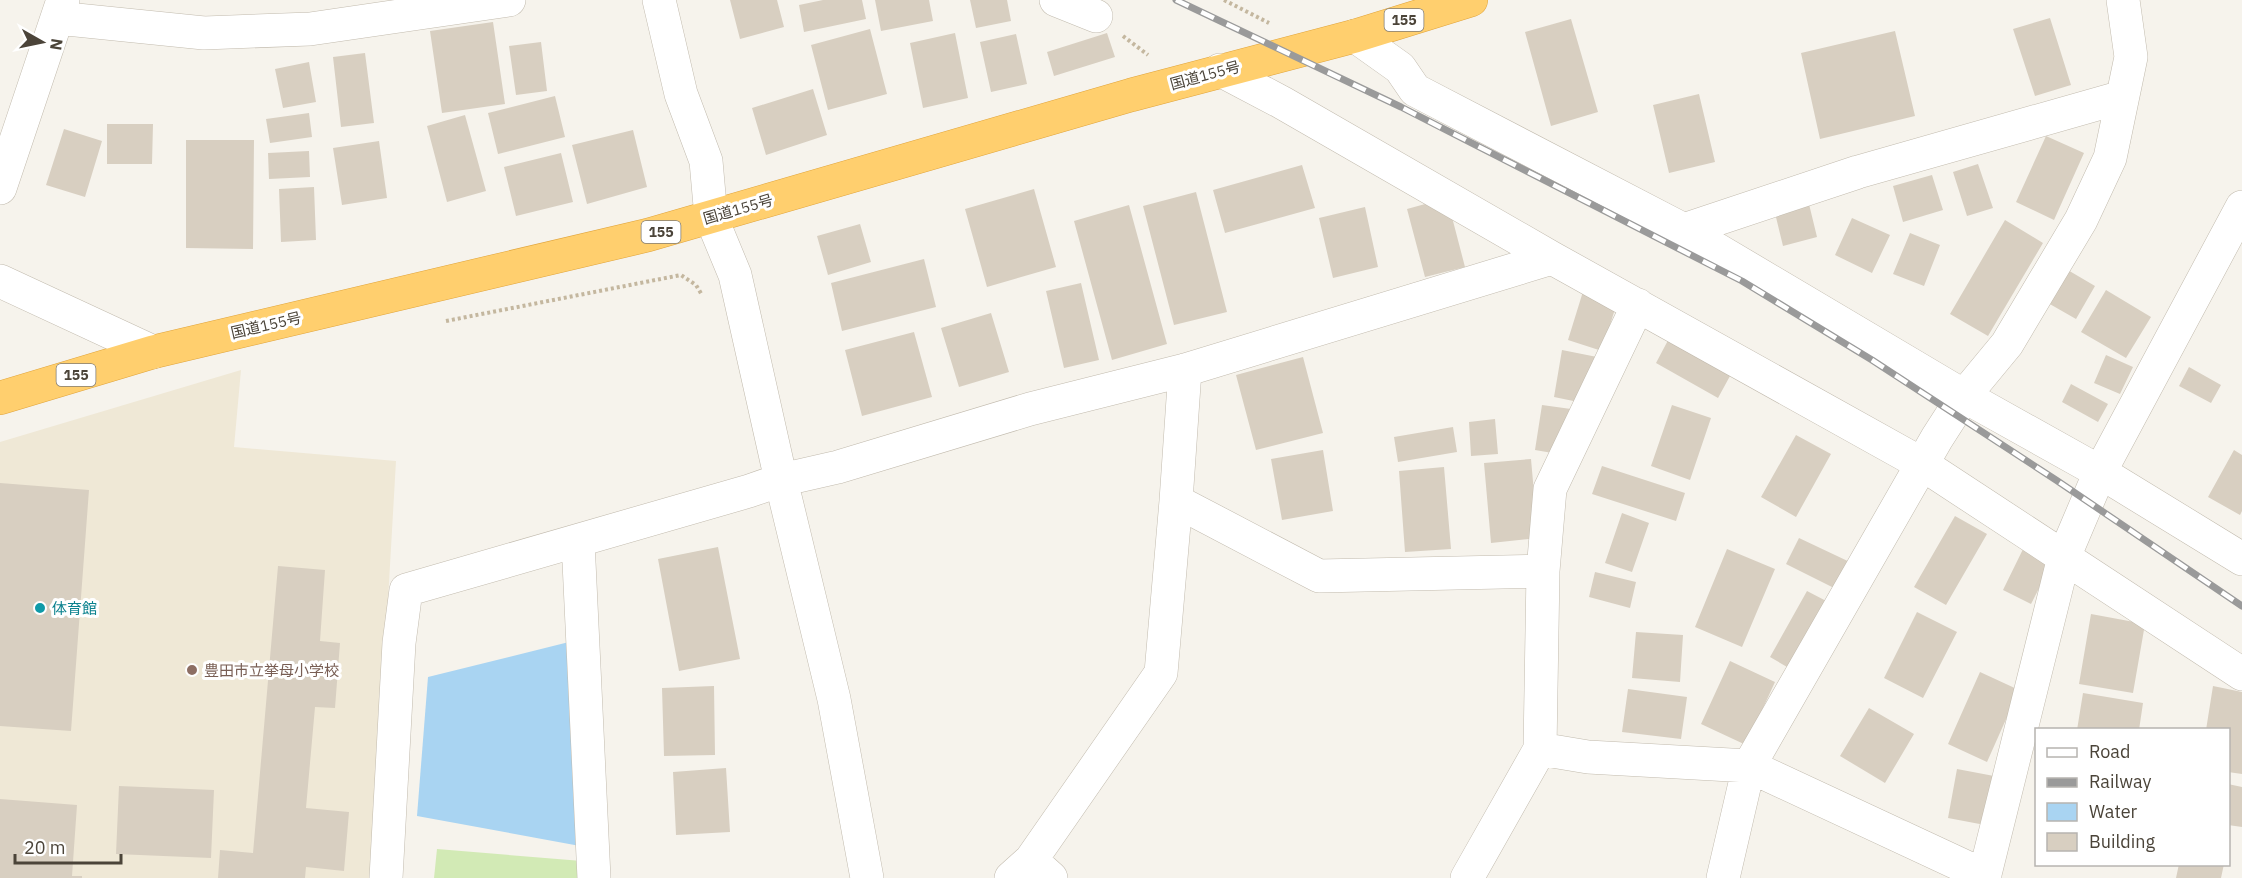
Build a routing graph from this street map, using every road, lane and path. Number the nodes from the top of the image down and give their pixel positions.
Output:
1 (509, 0) edge
2 (659, 0) edge
3 (1056, 0) edge
4 (1224, 0) edge
5 (1471, 0) edge
6 (2123, 0) edge
7 (60, 9) edge
8 (1096, 16) dead end
9 (1276, 26) dead end
10 (1355, 36) junction
11 (1220, 70) junction
12 (2122, 97) junction
13 (0, 188) edge
14 (2242, 207) edge
15 (711, 217) junction
16 (1684, 230) junction
17 (1552, 258) junction
18 (0, 281) edge
19 (705, 299) dead end
20 (1638, 305) junction
21 (438, 323) dead end
22 (153, 352) junction
23 (1185, 370) junction
24 (1964, 396) junction
25 (0, 398) edge
26 (1922, 464) junction
27 (2100, 472) junction
28 (781, 480) junction
29 (1176, 501) junction
30 (578, 541) junction
31 (2064, 557) junction
32 (2242, 559) edge
33 (1543, 571) junction
34 (2242, 674) edge
35 (1540, 749) junction
36 (1749, 766) junction
37 (1031, 872) edge
38 (1984, 877) edge
39 (386, 878) edge
40 (594, 878) edge
41 (867, 878) edge
42 (1467, 878) edge
43 (1723, 878) edge

1 - 7 street
2 - 15 street
3 - 8 street
4 - 9 path
5 - 10 highway, 国道155号 / 155
6 - 12 street
7 - 13 street
10 - 11 highway, 国道155号 / 155
10 - 16 street
11 - 15 highway, 国道155号 / 155
11 - 17 street
12 - 16 street
12 - 24 street
14 - 27 street
15 - 22 highway, 国道155号 / 155
15 - 28 street
16 - 24 street
17 - 20 street
17 - 23 street
18 - 22 street
19 - 21 path
20 - 26 street
20 - 33 street
22 - 25 highway, 国道155号 / 155
23 - 28 street
23 - 29 street
24 - 26 street
24 - 27 street
26 - 31 street
26 - 36 street
27 - 31 street
27 - 32 street
28 - 30 street
28 - 41 street
29 - 33 street
29 - 37 street
30 - 39 street
30 - 40 street
31 - 34 street
31 - 38 street
33 - 35 street
35 - 36 street
35 - 42 street
36 - 38 street
36 - 43 street

